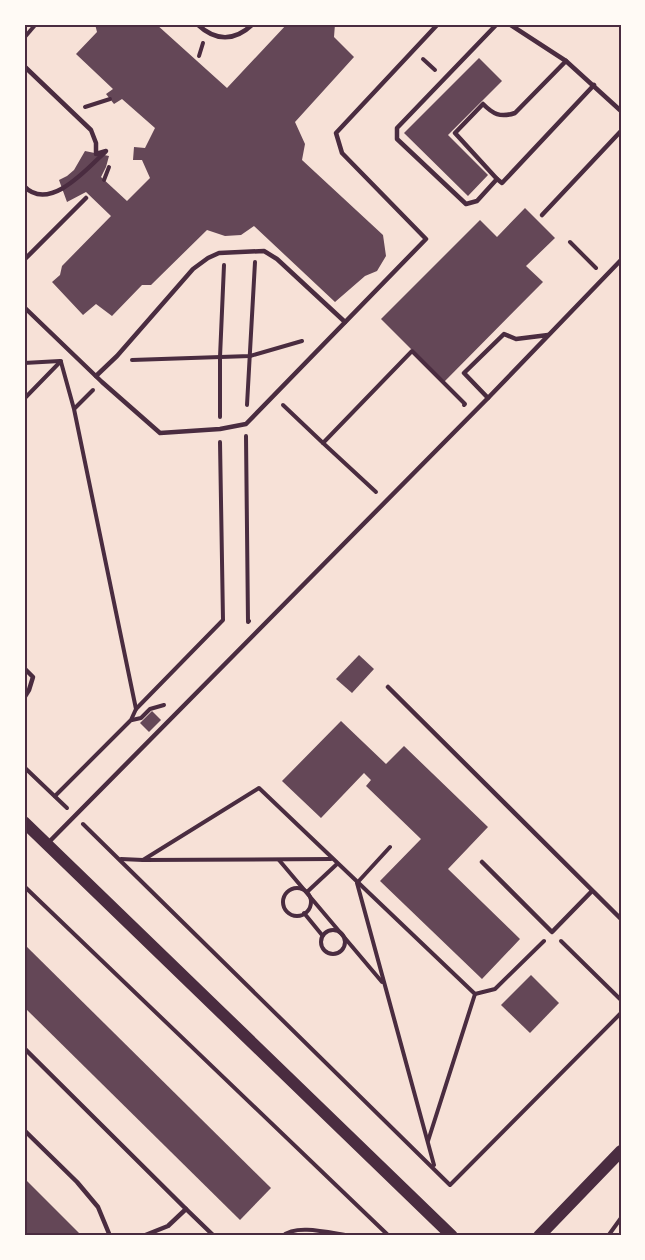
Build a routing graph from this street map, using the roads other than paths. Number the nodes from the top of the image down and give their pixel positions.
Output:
1 (196, 24) edge
2 (253, 24) edge
3 (438, 24) edge
4 (497, 24) edge
5 (509, 24) edge
6 (566, 61) junction
7 (24, 66) edge
8 (594, 85) junction
9 (621, 111) edge
10 (621, 131) edge
11 (497, 179) junction
12 (24, 186) edge
13 (86, 198) dead end
14 (542, 215) dead end
15 (24, 260) edge
16 (621, 260) edge
17 (24, 307) edge
18 (345, 322) junction
19 (549, 335) junction
20 (96, 376) junction
21 (488, 398) junction
22 (24, 668) edge
23 (388, 687) dead end
24 (24, 698) edge
25 (24, 822) edge
26 (47, 844) junction
27 (482, 862) dead end
28 (592, 891) junction
29 (621, 919) edge
30 (24, 1048) edge
31 (24, 1130) edge
32 (621, 1151) edge
33 (186, 1209) junction
34 (110, 1236) edge
35 (143, 1236) edge
36 (213, 1236) edge
37 (452, 1236) edge
38 (539, 1236) edge

1 - 2 lane
3 - 18 lane
4 - 11 lane
5 - 6 lane
6 - 8 lane
6 - 11 lane
7 - 12 lane
8 - 9 lane
8 - 11 lane
10 - 14 lane
13 - 15 lane
16 - 19 lane
17 - 20 lane
18 - 20 lane
18 - 20 lane
19 - 21 lane
19 - 21 lane
21 - 26 lane
22 - 24 lane
23 - 28 lane
25 - 26 main road
26 - 37 main road
27 - 28 lane
28 - 29 lane
30 - 33 lane
31 - 34 lane
32 - 38 main road
33 - 35 lane
33 - 36 lane

